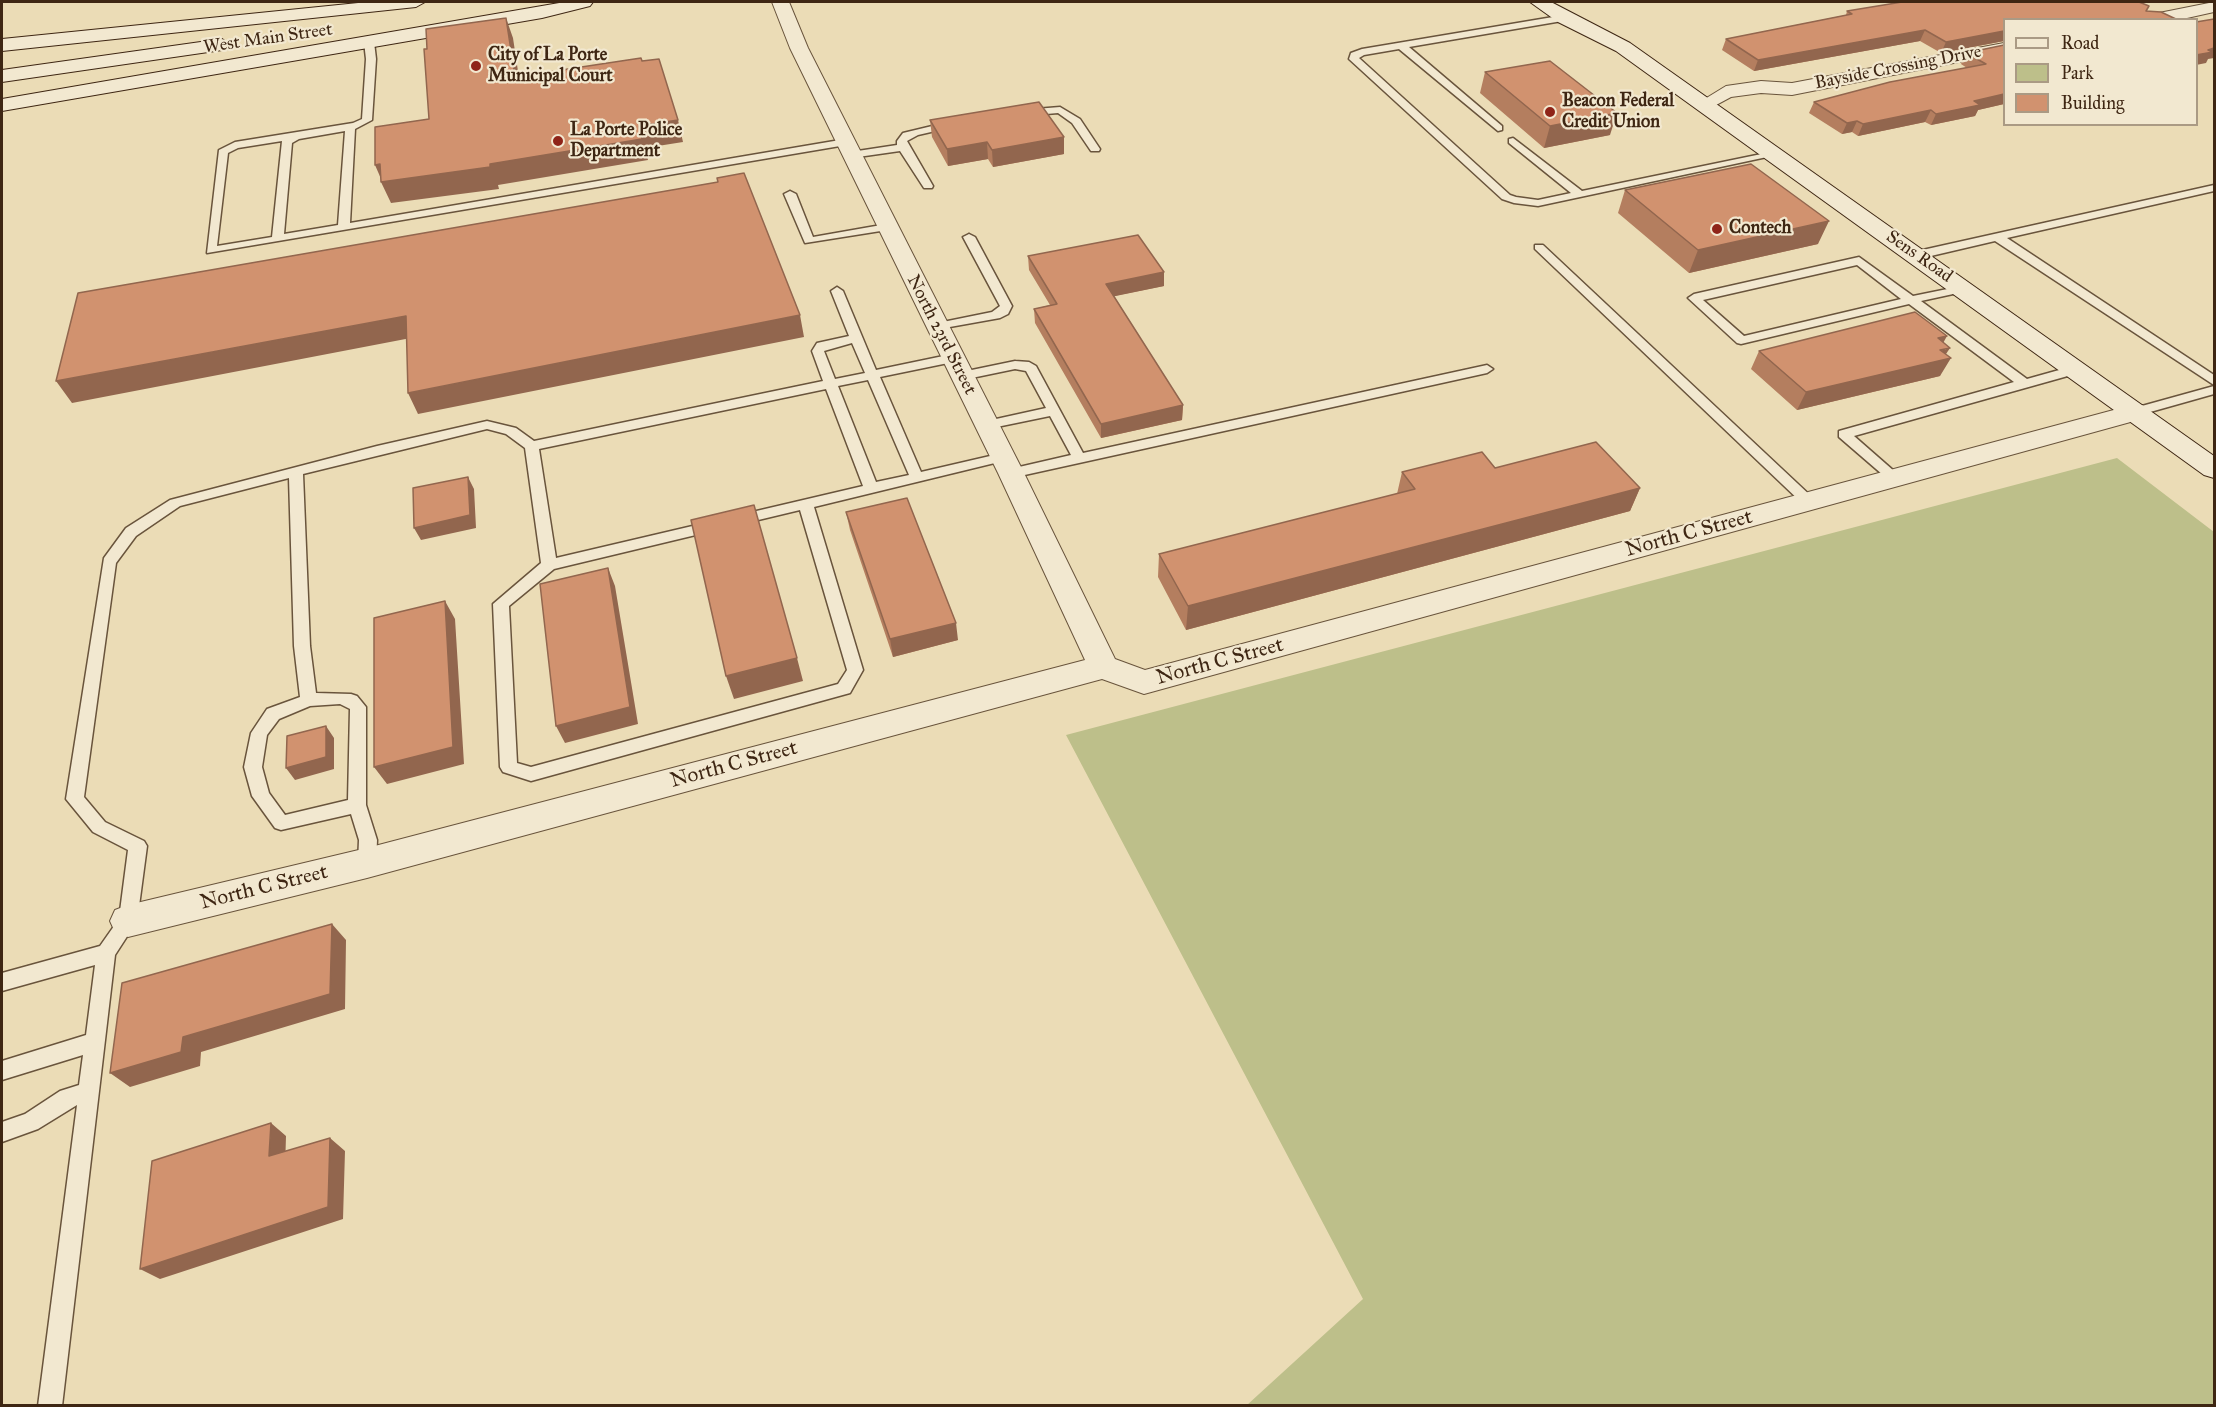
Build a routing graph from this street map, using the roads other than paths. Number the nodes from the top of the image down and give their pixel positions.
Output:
1 (416, 2) edge
2 (535, 2) edge
3 (584, 2) edge
4 (780, 2) edge
5 (1539, 2) edge
6 (2214, 7) edge
7 (1565, 18) junction
8 (2159, 18) edge
9 (345, 28) dead end
10 (243, 42) dead end
11 (369, 42) junction
12 (2, 45) edge
13 (1402, 46) junction
14 (1623, 47) junction
15 (2003, 48) edge
16 (2, 76) edge
17 (2, 105) edge
18 (1705, 105) junction
19 (1013, 114) edge
20 (969, 122) edge
21 (350, 127) junction
22 (1498, 128) dead end
23 (296, 136) junction
24 (1513, 141) dead end
25 (903, 147) junction
26 (848, 148) junction
27 (1095, 149) dead end
28 (1776, 154) junction
29 (928, 186) dead end
30 (2214, 188) edge
31 (790, 194) dead end
32 (1580, 195) junction
33 (886, 227) junction
34 (344, 228) junction
35 (969, 237) dead end
36 (1997, 237) junction
37 (278, 239) junction
38 (1539, 248) dead end
39 (1918, 255) junction
40 (1963, 288) junction
41 (837, 291) dead end
42 (1911, 300) junction
43 (937, 327) junction
44 (856, 338) junction
45 (958, 367) junction
46 (1487, 369) dead end
47 (2077, 369) junction
48 (873, 374) junction
49 (2214, 381) edge
50 (830, 384) junction
51 (2025, 384) junction
52 (2214, 390) edge
53 (1053, 411) junction
54 (2136, 412) junction
55 (987, 425) junction
56 (532, 446) junction
57 (1079, 458) junction
58 (1007, 465) junction
59 (2214, 469) edge
60 (296, 471) junction
61 (917, 478) junction
62 (1895, 478) junction
63 (872, 490) junction
64 (1808, 501) junction
65 (806, 505) junction
66 (549, 565) junction
67 (1103, 667) junction
68 (309, 700) junction
69 (357, 805) junction
70 (367, 863) junction
71 (128, 921) junction
72 (105, 952) junction
73 (2, 982) edge
74 (95, 1042) junction
75 (2, 1070) edge
76 (88, 1092) junction
77 (2, 1132) edge
78 (50, 1406) edge

1 - 12 main road
2 - 9 main road, West Main Street
3 - 11 main road
4 - 26 street, North 23rd Street
5 - 7 main road
6 - 8 street
7 - 13 lane
7 - 14 main road
7 - 14 main road
10 - 16 main road, West Main Street
11 - 17 main road
11 - 21 lane
13 - 22 lane
13 - 32 lane
14 - 18 main road, Sens Road
15 - 18 street, Bayside Crossing Drive
18 - 28 main road, Sens Road
19 - 27 lane
20 - 25 lane
21 - 23 lane
21 - 34 lane
23 - 37 lane
23 - 37 lane
24 - 32 lane
25 - 26 lane
25 - 29 lane
26 - 33 street, North 23rd Street
26 - 34 lane
28 - 32 lane
28 - 39 main road, Sens Road
30 - 36 lane
31 - 33 lane
33 - 43 street, North 23rd Street
34 - 37 lane
35 - 43 lane
36 - 39 lane
36 - 49 lane
38 - 64 lane
39 - 40 main road, Sens Road
40 - 42 lane
40 - 47 main road, Sens Road
41 - 44 lane
42 - 42 lane
42 - 51 lane
43 - 45 street, North 23rd Street
44 - 48 lane
44 - 50 lane
45 - 48 lane
45 - 53 lane
45 - 55 street, North 23rd Street
46 - 57 lane
47 - 51 lane
47 - 54 main road, Sens Road
48 - 50 lane
48 - 61 lane
50 - 56 lane
50 - 63 lane
51 - 62 lane
52 - 54 lane
53 - 55 lane
53 - 57 lane
54 - 59 main road, Sens Road
54 - 62 street, North C Street
55 - 58 street, North 23rd Street
56 - 60 lane
56 - 66 lane
57 - 58 lane
58 - 61 lane
58 - 67 street, North 23rd Street
60 - 68 lane
60 - 71 lane
61 - 63 lane
62 - 64 street, North C Street
63 - 65 lane
64 - 67 street, North C Street
65 - 66 lane
65 - 66 lane
67 - 70 street, North C Street
68 - 69 lane
68 - 69 lane
69 - 70 lane
70 - 71 street, North C Street
71 - 72 lane
72 - 73 lane
72 - 74 lane
74 - 75 lane
74 - 76 lane
76 - 77 lane
76 - 78 lane

